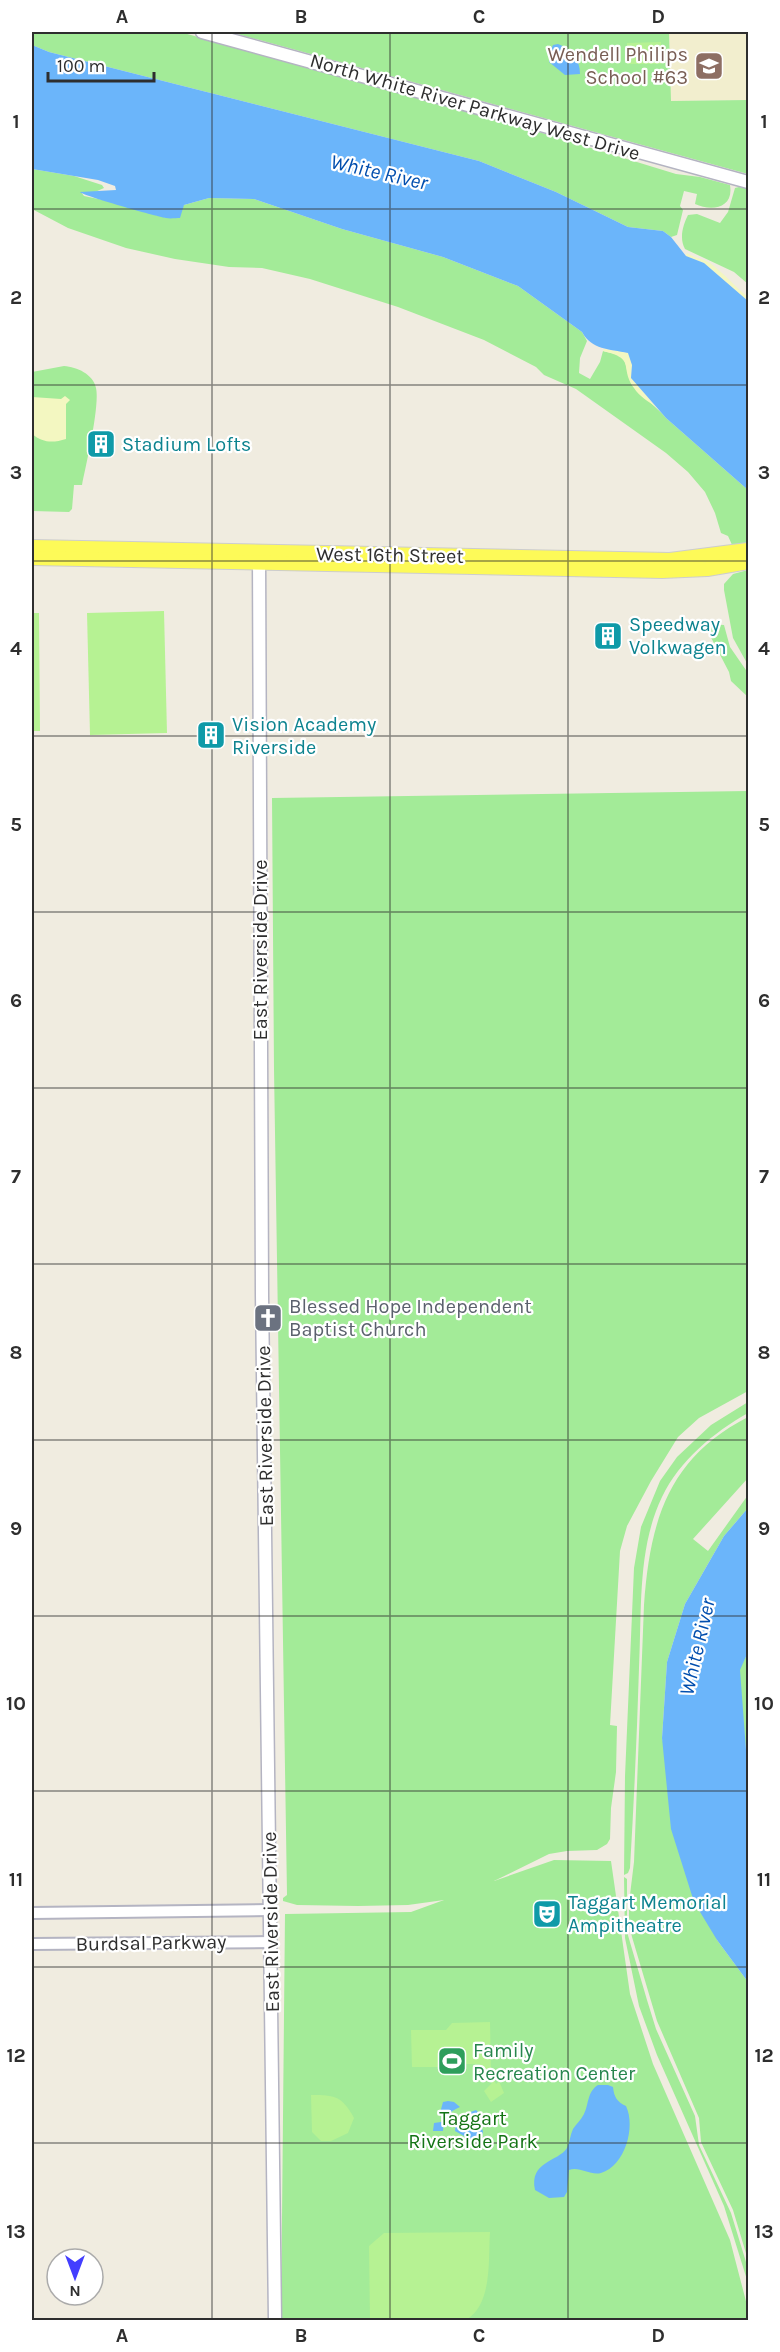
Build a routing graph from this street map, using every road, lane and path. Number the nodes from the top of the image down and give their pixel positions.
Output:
1 (202, 32) edge
2 (748, 182) edge
3 (32, 547) edge
4 (748, 550) edge
5 (259, 557) junction
6 (32, 558) edge
7 (748, 562) edge
8 (270, 1910) junction
9 (32, 1913) edge
10 (271, 1942) junction
11 (32, 1944) edge
12 (275, 2320) edge

1 - 2 main road, North White River Parkway West Drive
3 - 5 main road, West 16th Street
4 - 5 main road, West 16th Street
5 - 6 main road, West 16th Street
5 - 7 main road, West 16th Street
5 - 8 main road, East Riverside Drive
8 - 9 street, Burdsal Parkway
8 - 10 main road, East Riverside Drive
10 - 11 street, Burdsal Parkway
10 - 12 main road, East Riverside Drive

